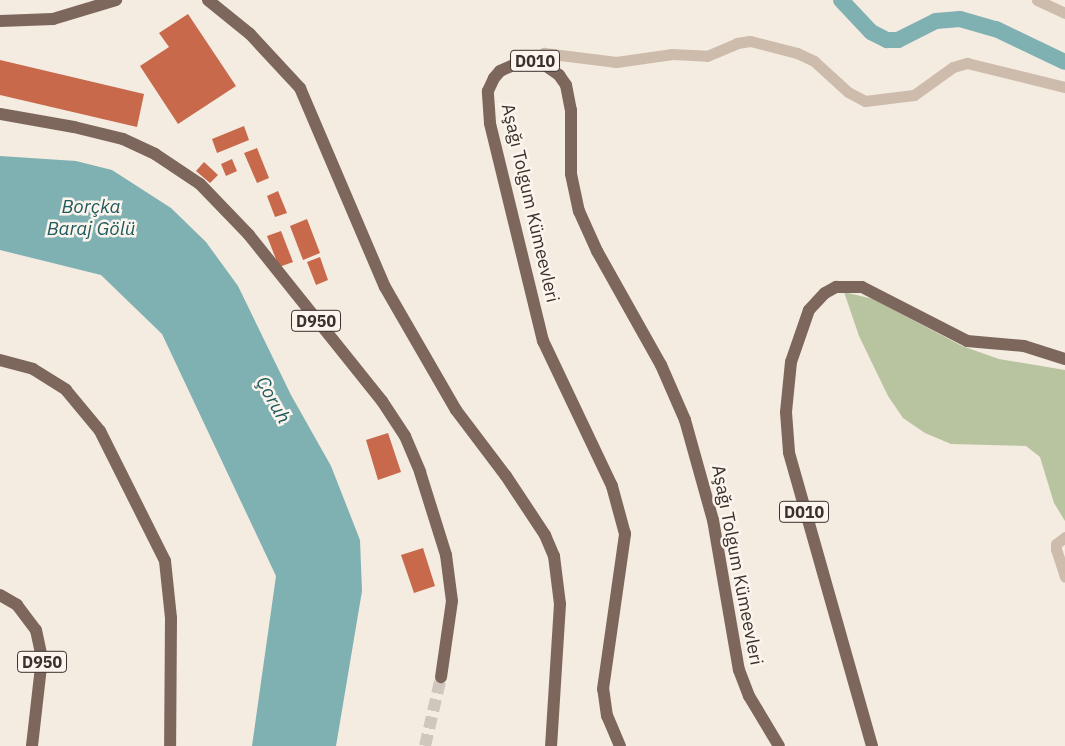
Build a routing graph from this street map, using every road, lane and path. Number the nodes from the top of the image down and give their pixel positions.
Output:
1 (116, 0) edge
2 (208, 0) edge
3 (1037, 0) edge
4 (1065, 13) edge
5 (0, 21) edge
6 (534, 61) junction
7 (1065, 87) edge
8 (0, 114) edge
9 (1065, 359) edge
10 (0, 360) edge
11 (1065, 537) edge
12 (1065, 577) edge
13 (0, 595) edge
14 (441, 677) tunnel mouth
15 (32, 746) edge
16 (170, 746) edge
17 (551, 746) edge
18 (620, 746) edge
19 (779, 746) edge
20 (872, 746) edge

1 - 5 main road
2 - 17 main road
3 - 4 street
6 - 7 street
6 - 18 main road, Aşağı Tolgum Kümeevleri / D010
6 - 19 main road, Aşağı Tolgum Kümeevleri / D010
8 - 14 main road, D950
9 - 20 main road, D010
10 - 16 main road
11 - 12 street
13 - 15 main road, D950

